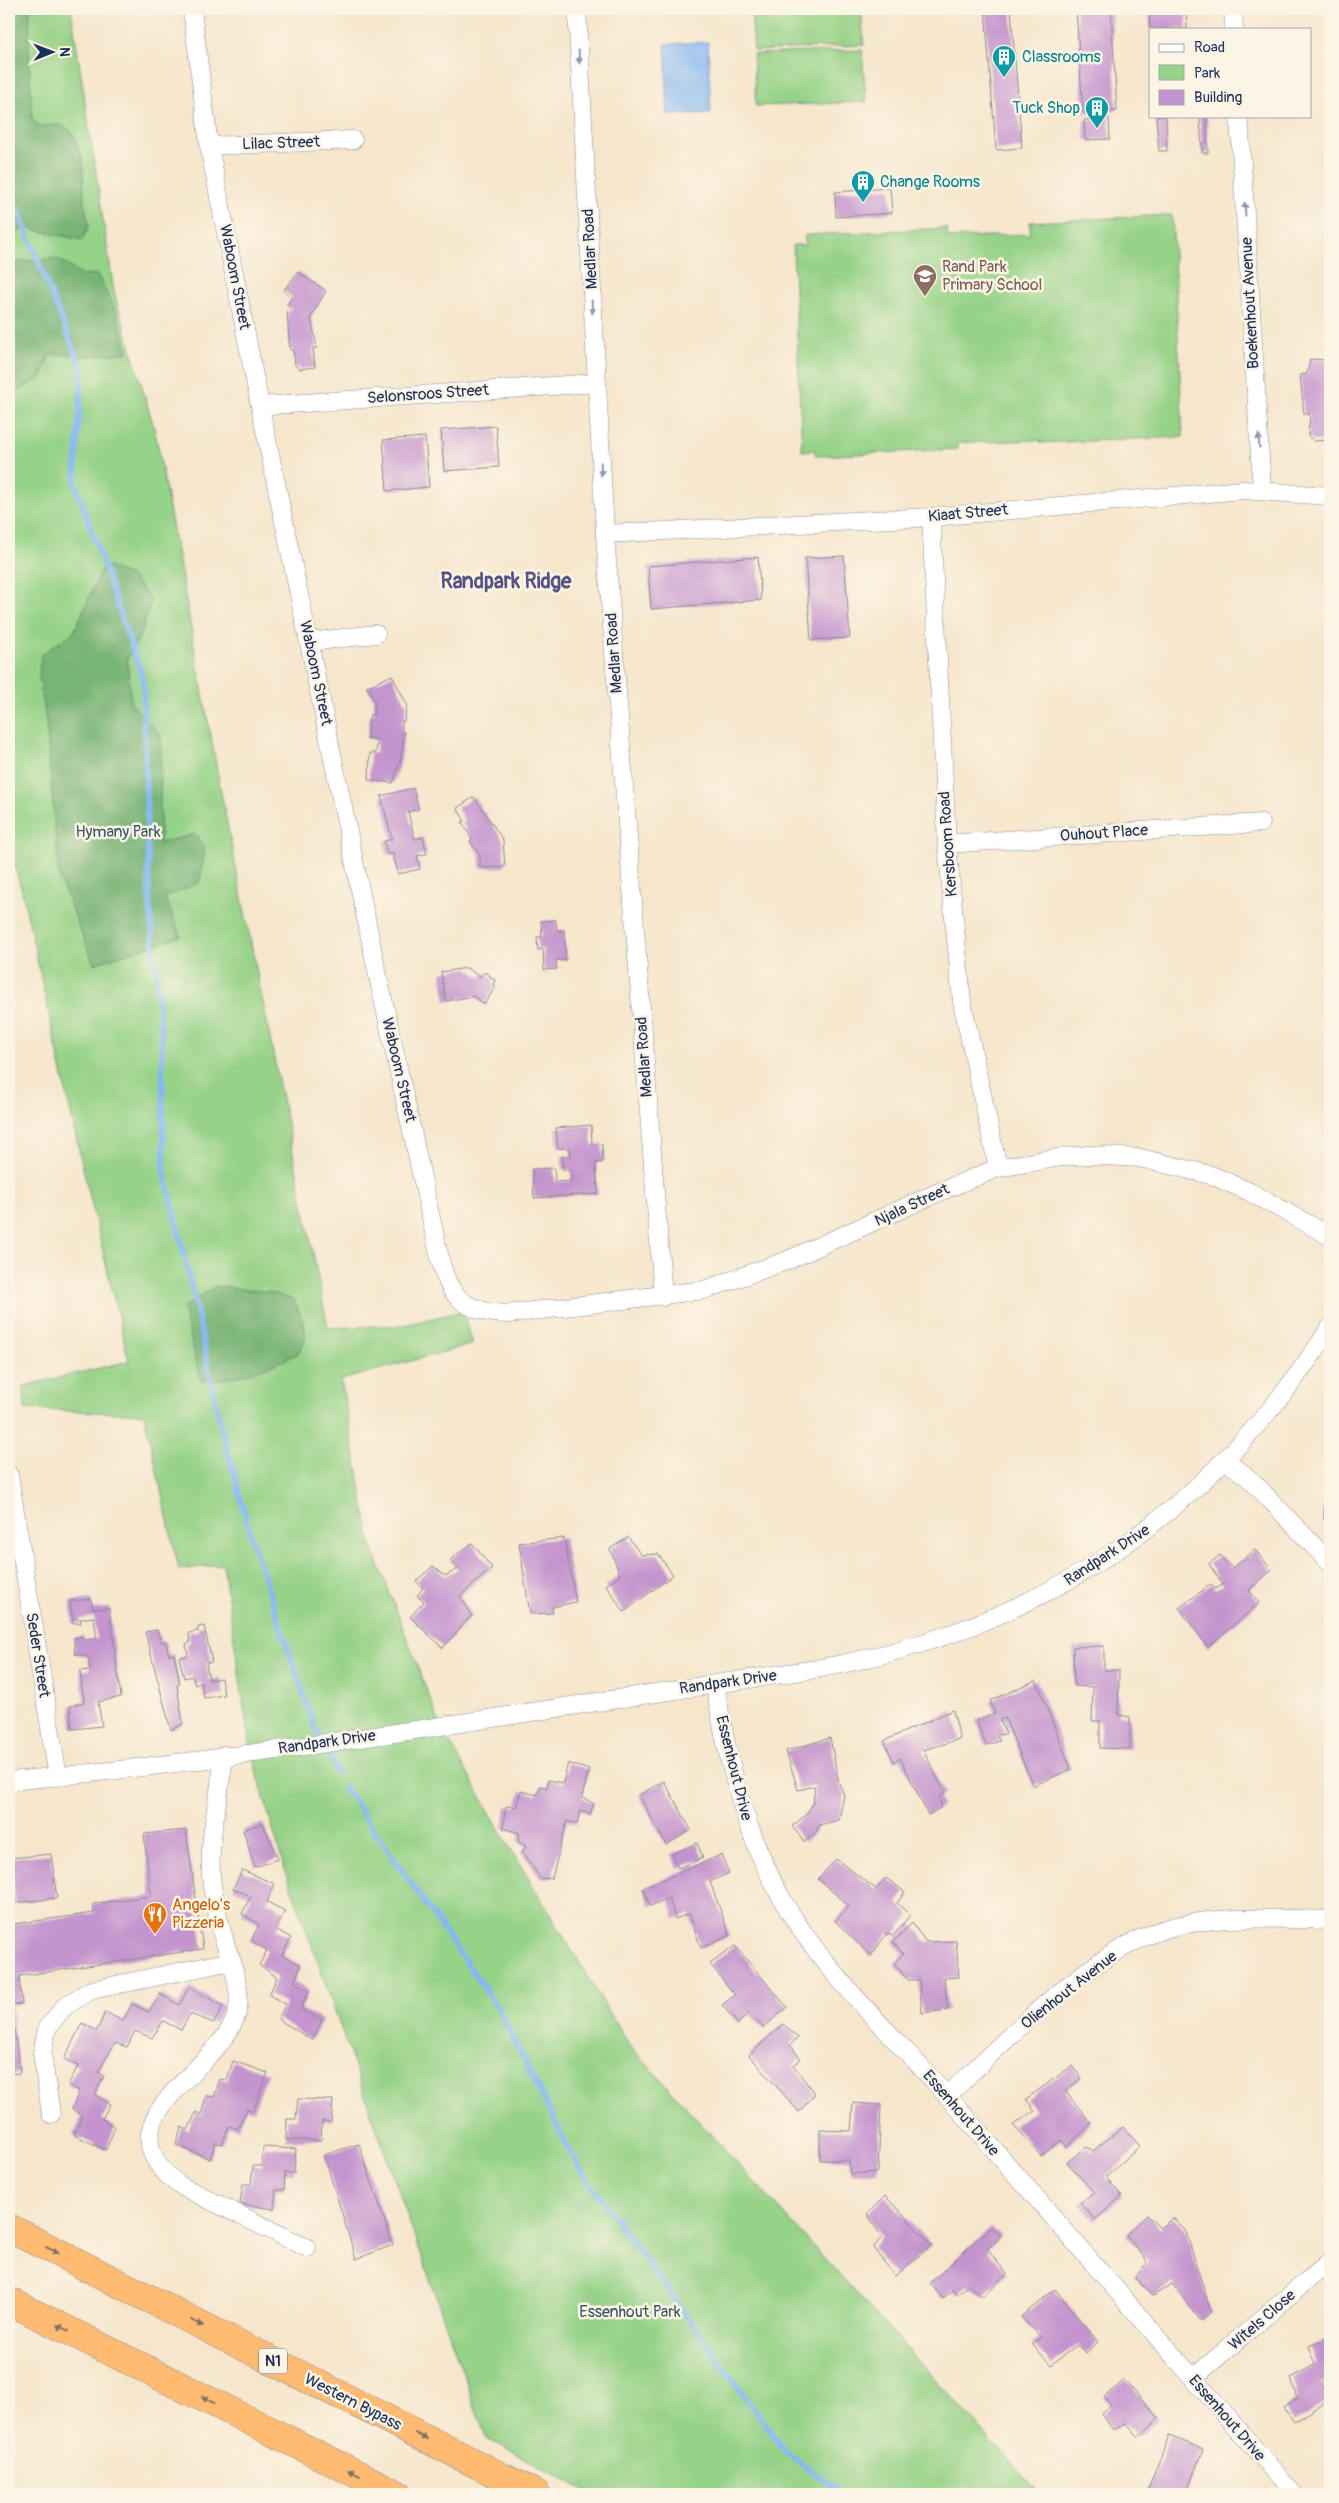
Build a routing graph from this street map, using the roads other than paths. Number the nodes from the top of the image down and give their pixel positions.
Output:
1 (192, 9) edge
2 (577, 9) edge
3 (1233, 9) edge
4 (1234, 28) edge
5 (1239, 118) edge
6 (353, 140) dead end
7 (209, 146) junction
8 (596, 383) junction
9 (260, 406) junction
10 (1262, 490) junction
11 (1330, 496) edge
12 (932, 517) junction
13 (605, 534) junction
14 (376, 634) dead end
15 (310, 642) junction
16 (1261, 823) dead end
17 (947, 844) junction
18 (998, 1168) junction
19 (1330, 1236) edge
20 (663, 1297) junction
21 (488, 1313) joint
22 (1330, 1328) edge
23 (1226, 1460) junction
24 (9, 1475) edge
25 (1330, 1562) edge
26 (715, 1684) junction
27 (224, 1756) junction
28 (58, 1776) junction
29 (9, 1781) edge
30 (1330, 1920) edge
31 (232, 1961) junction
32 (947, 2096) junction
33 (51, 2114) dead end
34 (9, 2228) edge
35 (307, 2248) dead end
36 (1330, 2261) edge
37 (9, 2301) edge
38 (1193, 2378) junction
39 (397, 2494) edge
40 (536, 2494) edge
41 (1294, 2494) edge

1 - 7 street, Waboom Street
2 -> 8 street, Medlar Road
3 - 4 street
10 -> 5 street, Boekenhout Avenue
6 - 7 street, Lilac Street
7 - 9 street, Waboom Street
8 - 9 street, Selonsroos Street
8 -> 13 street, Medlar Road
9 - 15 street, Waboom Street
10 - 11 street, Kiaat Street
10 - 12 street, Kiaat Street
12 - 13 street, Kiaat Street
12 - 17 street, Kersboom Road
13 - 20 street, Medlar Road
14 - 15 street
15 - 21 street, Waboom Street
16 - 17 street, Ouhout Place
17 - 18 street, Kersboom Road
18 - 19 street, Njala Street
18 - 20 street, Njala Street
20 - 21 street, Njala Street
22 - 23 street, Randpark Drive
23 - 25 street
23 - 26 street, Randpark Drive
24 - 28 street, Seder Street
26 - 27 street, Randpark Drive
26 - 32 street, Essenhout Drive
27 - 28 street, Randpark Drive
27 - 31 street
28 - 29 street, Randpark Drive
30 - 32 street, Olienhout Avenue
31 - 33 street
31 - 35 street
32 - 38 street, Essenhout Drive
34 -> 40 highway, Western Bypass / N1
36 - 38 street, Witels Close
39 -> 37 highway
38 - 41 street, Essenhout Drive

